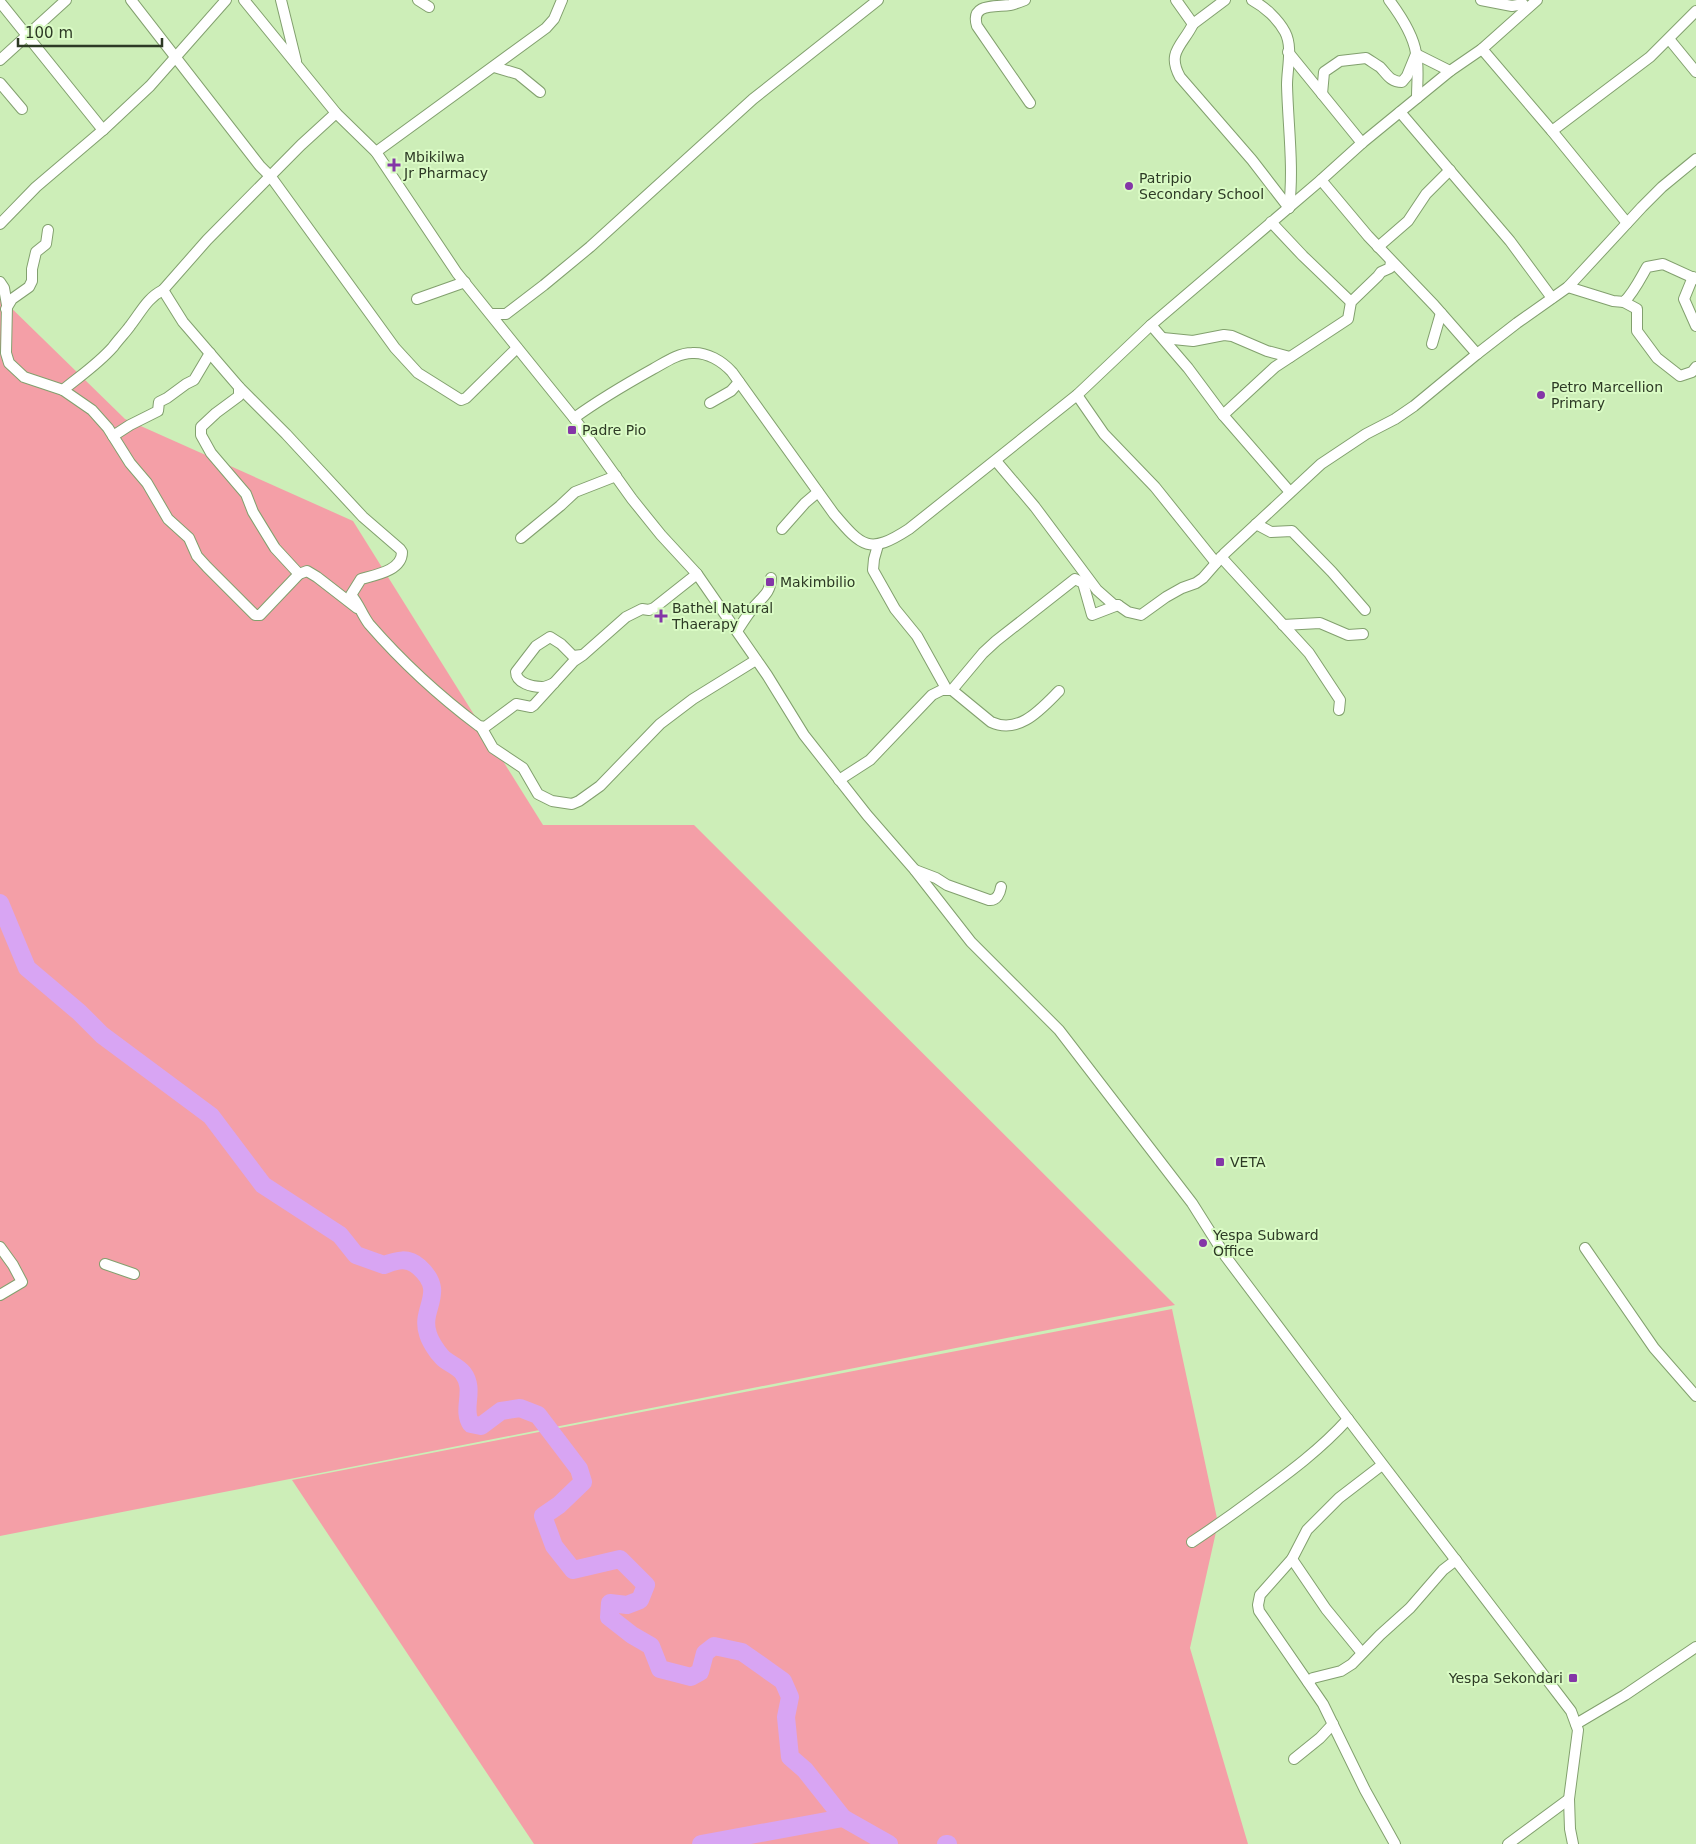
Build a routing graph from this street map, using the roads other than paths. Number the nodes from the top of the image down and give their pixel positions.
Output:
1 (66, 0) edge
2 (131, 0) edge
3 (226, 0) edge
4 (244, 0) edge
5 (281, 0) edge
6 (418, 0) edge
7 (562, 0) edge
8 (878, 0) edge
9 (1025, 0) edge
10 (1176, 0) edge
11 (1225, 0) edge
12 (1252, 0) edge
13 (1389, 0) edge
14 (1481, 0) edge
15 (1537, 0) edge
16 (0, 2) edge
17 (1523, 4) edge
18 (429, 8) dead end
19 (1696, 11) edge
20 (1193, 24) junction
21 (27, 36) junction
22 (1669, 39) junction
23 (1482, 50) junction
24 (1288, 52) junction
25 (1416, 54) junction
26 (177, 57) junction
27 (0, 60) edge
28 (297, 65) junction
29 (494, 67) junction
30 (1450, 71) junction
31 (1696, 72) edge
32 (0, 83) edge
33 (540, 92) dead end
34 (1322, 94) junction
35 (1417, 98) junction
36 (1030, 103) dead end
37 (22, 109) dead end
38 (1400, 112) junction
39 (336, 113) junction
40 (103, 130) junction
41 (1552, 131) junction
42 (1362, 142) junction
43 (376, 152) junction
44 (1696, 159) edge
45 (1450, 170) junction
46 (270, 177) junction
47 (1321, 180) junction
48 (1289, 208) junction
49 (1271, 222) junction
50 (1626, 223) junction
51 (0, 224) edge
52 (48, 230) dead end
53 (1378, 247) junction
54 (1391, 261) junction
55 (1694, 278) edge
56 (0, 282) edge
57 (465, 282) junction
58 (1568, 288) junction
59 (163, 290) junction
60 (417, 298) dead end
61 (1552, 298) junction
62 (1351, 302) junction
63 (1624, 302) junction
64 (7, 307) junction
65 (1441, 313) junction
66 (491, 314) junction
67 (1151, 325) junction
68 (1696, 326) edge
69 (1163, 338) junction
70 (1432, 344) dead end
71 (517, 348) junction
72 (210, 352) junction
73 (1477, 354) junction
74 (1290, 357) junction
75 (1696, 367) edge
76 (740, 382) junction
77 (239, 386) junction
78 (63, 390) junction
79 (1077, 395) junction
80 (710, 403) dead end
81 (1223, 414) junction
82 (574, 418) junction
83 (113, 436) junction
84 (996, 461) junction
85 (616, 476) junction
86 (818, 492) junction
87 (1290, 492) junction
88 (1256, 524) junction
89 (782, 529) dead end
90 (521, 538) dead end
91 (878, 545) junction
92 (1218, 560) junction
93 (299, 574) junction
94 (697, 574) junction
95 (771, 578) dead end
96 (1118, 605) junction
97 (358, 609) junction
98 (1365, 610) dead end
99 (1283, 625) junction
100 (737, 631) junction
101 (1363, 634) dead end
102 (583, 654) junction
103 (756, 660) junction
104 (554, 683) junction
105 (949, 690) junction
106 (1059, 691) dead end
107 (1339, 710) dead end
108 (480, 727) junction
109 (839, 780) junction
110 (914, 869) junction
111 (1001, 887) dead end
112 (0, 1247) edge
113 (1585, 1248) dead end
114 (105, 1264) dead end
115 (134, 1274) dead end
116 (0, 1294) edge
117 (1696, 1396) edge
118 (1348, 1419) junction
119 (1382, 1465) junction
120 (1192, 1542) dead end
121 (1292, 1560) junction
122 (1456, 1560) junction
123 (1696, 1647) edge
124 (1362, 1653) junction
125 (1308, 1682) junction
126 (1333, 1724) junction
127 (1576, 1724) junction
128 (1294, 1759) dead end
129 (1569, 1800) junction
130 (1395, 1844) edge
131 (1508, 1844) edge
132 (1573, 1844) edge

1 - 21 street
2 - 26 street
3 - 26 street
4 - 28 street
5 - 28 street
6 - 18 street
7 - 29 street
8 - 66 street
9 - 36 street
10 - 20 street
11 - 20 street
12 - 24 street
13 - 25 street
14 - 17 street
15 - 17 street
16 - 21 street
17 - 23 street
19 - 22 street
20 - 48 street
21 - 27 street
21 - 40 street
22 - 31 street
22 - 41 street
23 - 30 street
23 - 41 street
24 - 34 street
24 - 48 street
25 - 30 street
25 - 34 street
25 - 35 street
26 - 40 street
26 - 46 street
28 - 39 street
29 - 33 street
29 - 43 street
30 - 35 street
32 - 37 street
34 - 42 street
35 - 38 street
38 - 42 street
38 - 45 street
39 - 43 street
39 - 46 street
40 - 51 street
41 - 50 street
42 - 47 street
43 - 57 street
44 - 50 street
45 - 53 street
45 - 61 street
46 - 59 street
46 - 71 street
47 - 48 street
47 - 53 street
48 - 49 street
49 - 62 street
49 - 67 street
50 - 58 street
52 - 64 street
53 - 54 street
54 - 62 street
54 - 65 street
55 - 63 street
55 - 68 street
56 - 64 street
57 - 60 street
57 - 66 street
58 - 61 street
58 - 63 street
59 - 72 street
59 - 78 street
61 - 73 street
62 - 74 street
63 - 75 street
64 - 78 street
65 - 70 street
65 - 73 street
66 - 71 street
67 - 69 street
67 - 79 street
69 - 74 street
69 - 81 street
71 - 82 street
72 - 77 street
72 - 83 street
73 - 87 street
74 - 81 street
76 - 80 street
76 - 82 street
76 - 86 street
77 - 93 street
77 - 97 street
78 - 83 street
79 - 84 street
79 - 92 street
81 - 87 street
82 - 85 street
83 - 93 street
84 - 91 street
84 - 96 street
85 - 90 street
85 - 94 street
86 - 89 street
86 - 91 street
87 - 88 street
88 - 92 street
88 - 98 street
91 - 105 street
92 - 96 street
92 - 99 street
93 - 97 street
94 - 100 street
94 - 102 street
95 - 100 street
96 - 105 street
97 - 108 street
99 - 101 street
99 - 107 street
100 - 103 street
102 - 104 street
102 - 104 street
103 - 108 street
103 - 109 street
104 - 108 street
105 - 106 street
105 - 109 street
109 - 110 street
110 - 111 street
110 - 118 street
112 - 116 street
113 - 117 street
114 - 115 street
118 - 119 street
118 - 120 street
119 - 121 street
119 - 122 street
121 - 124 street
121 - 125 street
122 - 124 street
122 - 127 street
123 - 127 street
124 - 125 street
125 - 126 street
126 - 128 street
126 - 130 street
127 - 129 street
129 - 131 street
129 - 132 street

